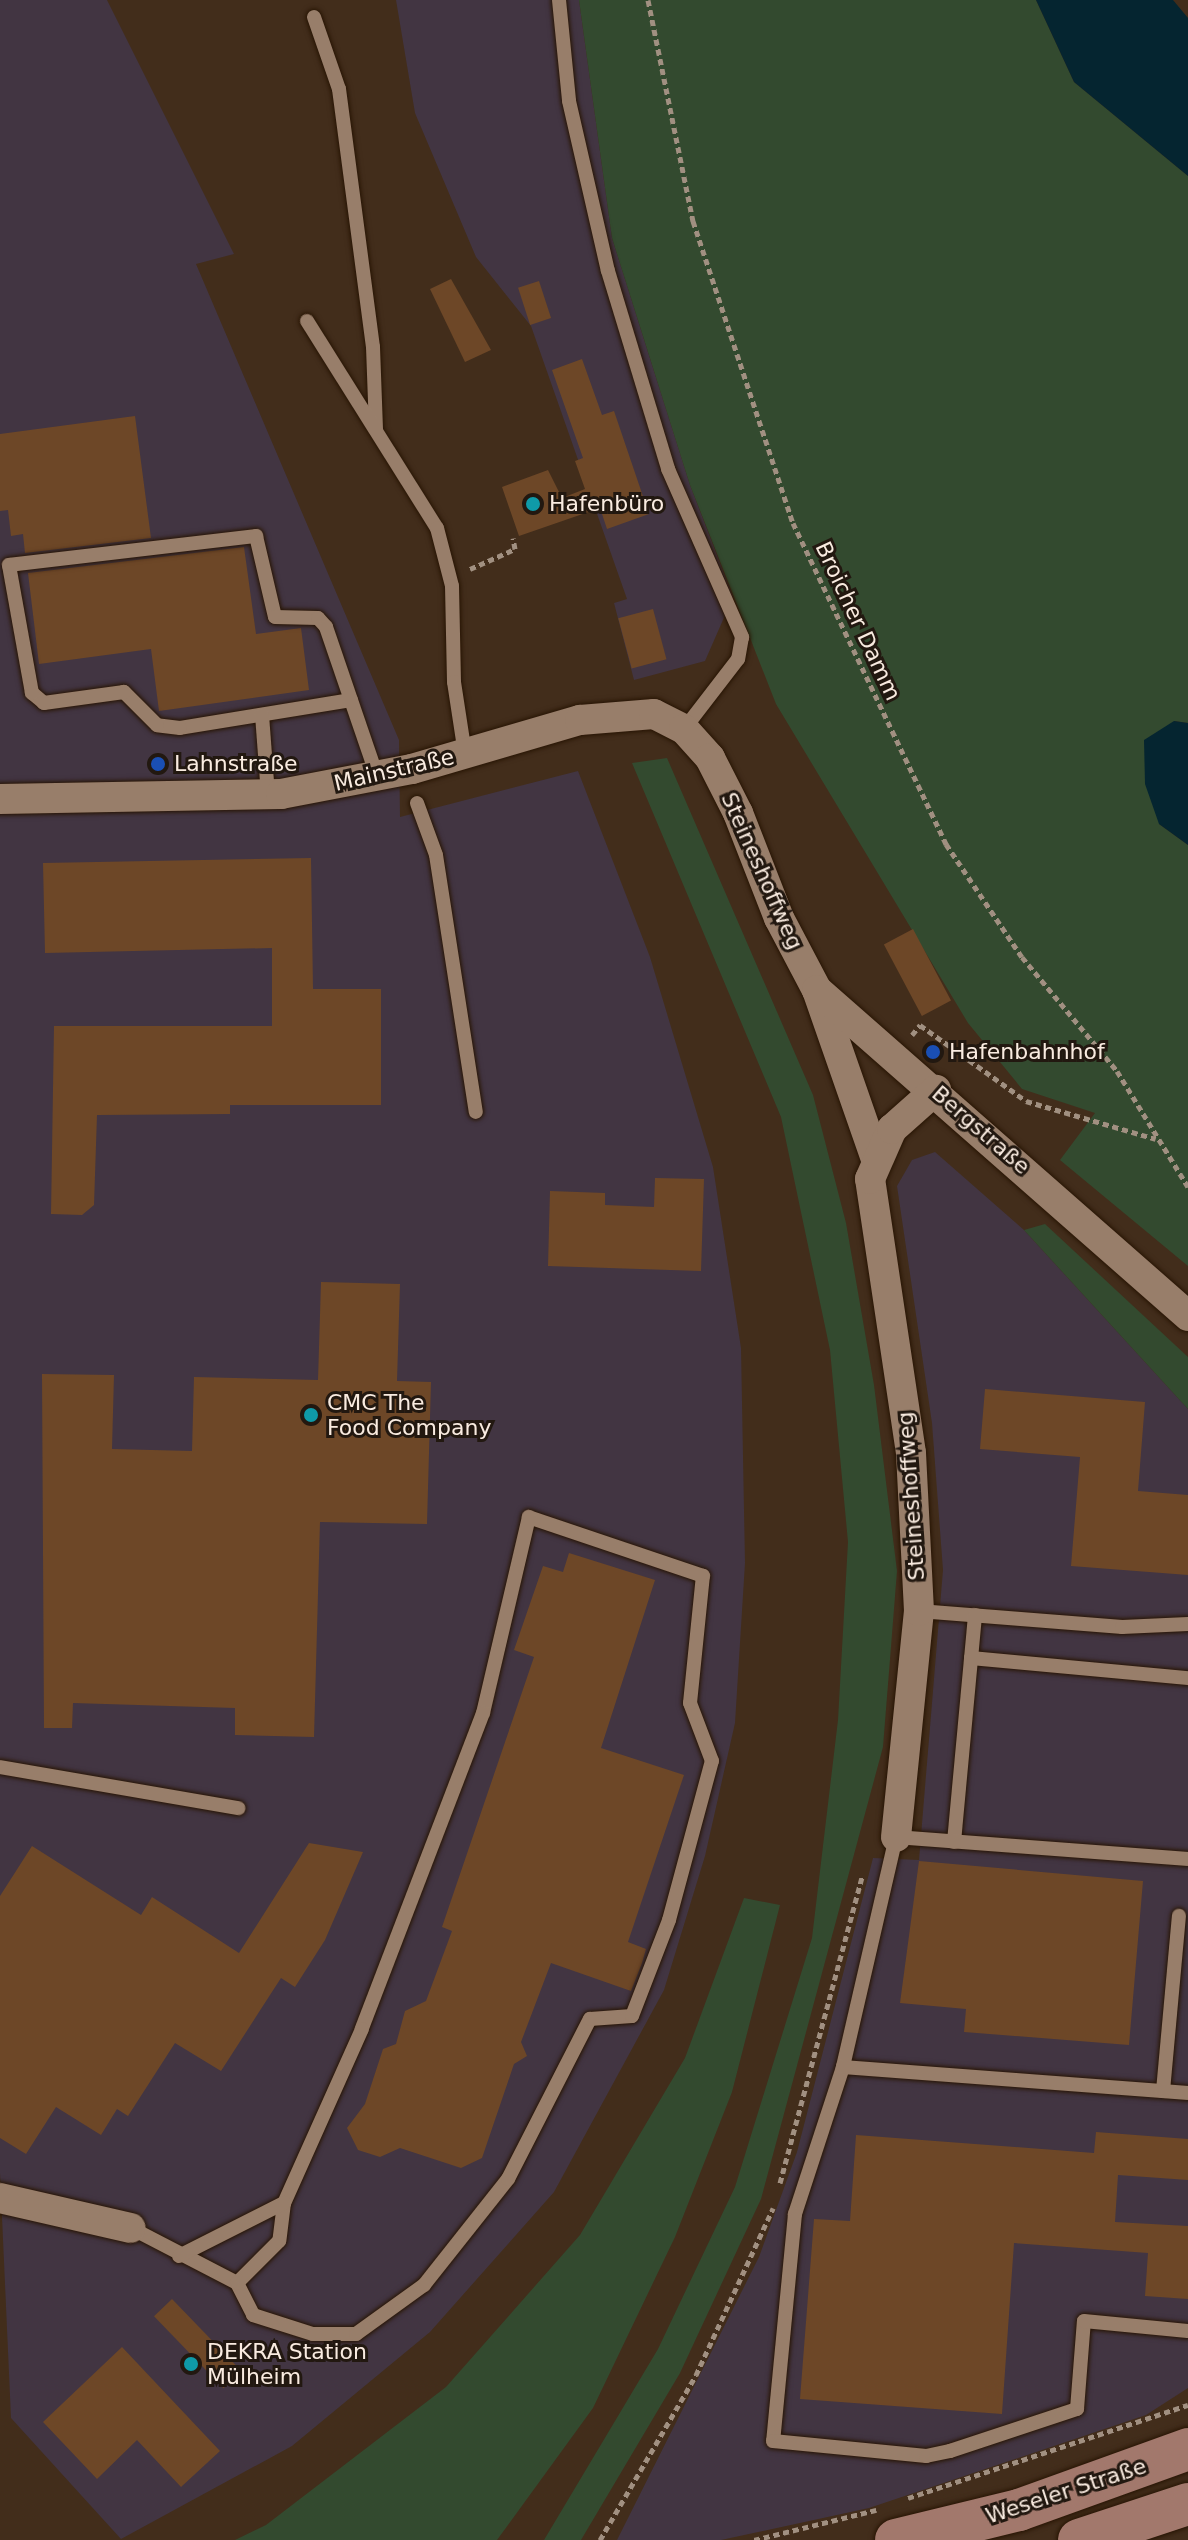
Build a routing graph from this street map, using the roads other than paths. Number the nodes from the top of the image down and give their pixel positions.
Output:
1 (559, 0) edge
2 (314, 17) dead end
3 (307, 321) dead end
4 (376, 430) junction
5 (5, 566) edge
6 (351, 700) junction
7 (262, 715) junction
8 (684, 729) junction
9 (465, 754) junction
10 (377, 777) junction
11 (268, 794) junction
12 (0, 799) edge
13 (417, 803) dead end
14 (817, 990) junction
15 (936, 1090) junction
16 (476, 1112) dead end
17 (875, 1157) junction
18 (1144, 1272) junction
19 (1188, 1298) edge
20 (1188, 1316) edge
21 (919, 1611) junction
22 (975, 1615) junction
23 (1188, 1624) edge
24 (971, 1658) junction
25 (1188, 1678) edge
26 (0, 1767) edge
27 (238, 1808) dead end
28 (896, 1837) junction
29 (954, 1842) junction
30 (1188, 1859) edge
31 (1179, 1916) dead end
32 (843, 2067) junction
33 (1163, 2091) junction
34 (1188, 2093) edge
35 (0, 2198) edge
36 (284, 2203) junction
37 (131, 2228) joint
38 (179, 2256) junction
39 (237, 2283) junction
40 (1188, 2331) edge
41 (1188, 2449) edge
42 (1188, 2504) edge
43 (896, 2540) edge
44 (1079, 2540) edge

1 - 8 lane
2 - 4 lane
3 - 4 lane
4 - 9 lane
5 - 6 lane
5 - 7 lane
6 - 7 lane
6 - 10 lane
7 - 11 lane
8 - 9 street, Mainstraße
8 - 14 street, Steineshoffweg
9 - 10 street, Mainstraße
10 - 11 street, Mainstraße
11 - 12 street, Mainstraße
13 - 16 lane
14 - 15 street, Bergstraße
14 - 17 street, Steineshoffweg
15 - 17 street
15 - 18 street, Bergstraße
17 - 21 street, Steineshoffweg
18 - 19 street, Bergstraße
18 - 20 street, Bergstraße
21 - 22 lane
21 - 28 street, Steineshoffweg
22 - 23 lane
22 - 24 lane
24 - 25 lane
24 - 29 lane
26 - 27 lane
28 - 29 lane
28 - 32 lane
29 - 30 lane
31 - 33 lane
32 - 33 lane
32 - 40 lane
33 - 34 lane
35 - 37 street
36 - 38 lane
36 - 39 lane
36 - 39 lane
37 - 38 lane
38 - 39 lane
41 - 43 main road, Weseler Straße
42 - 44 main road

